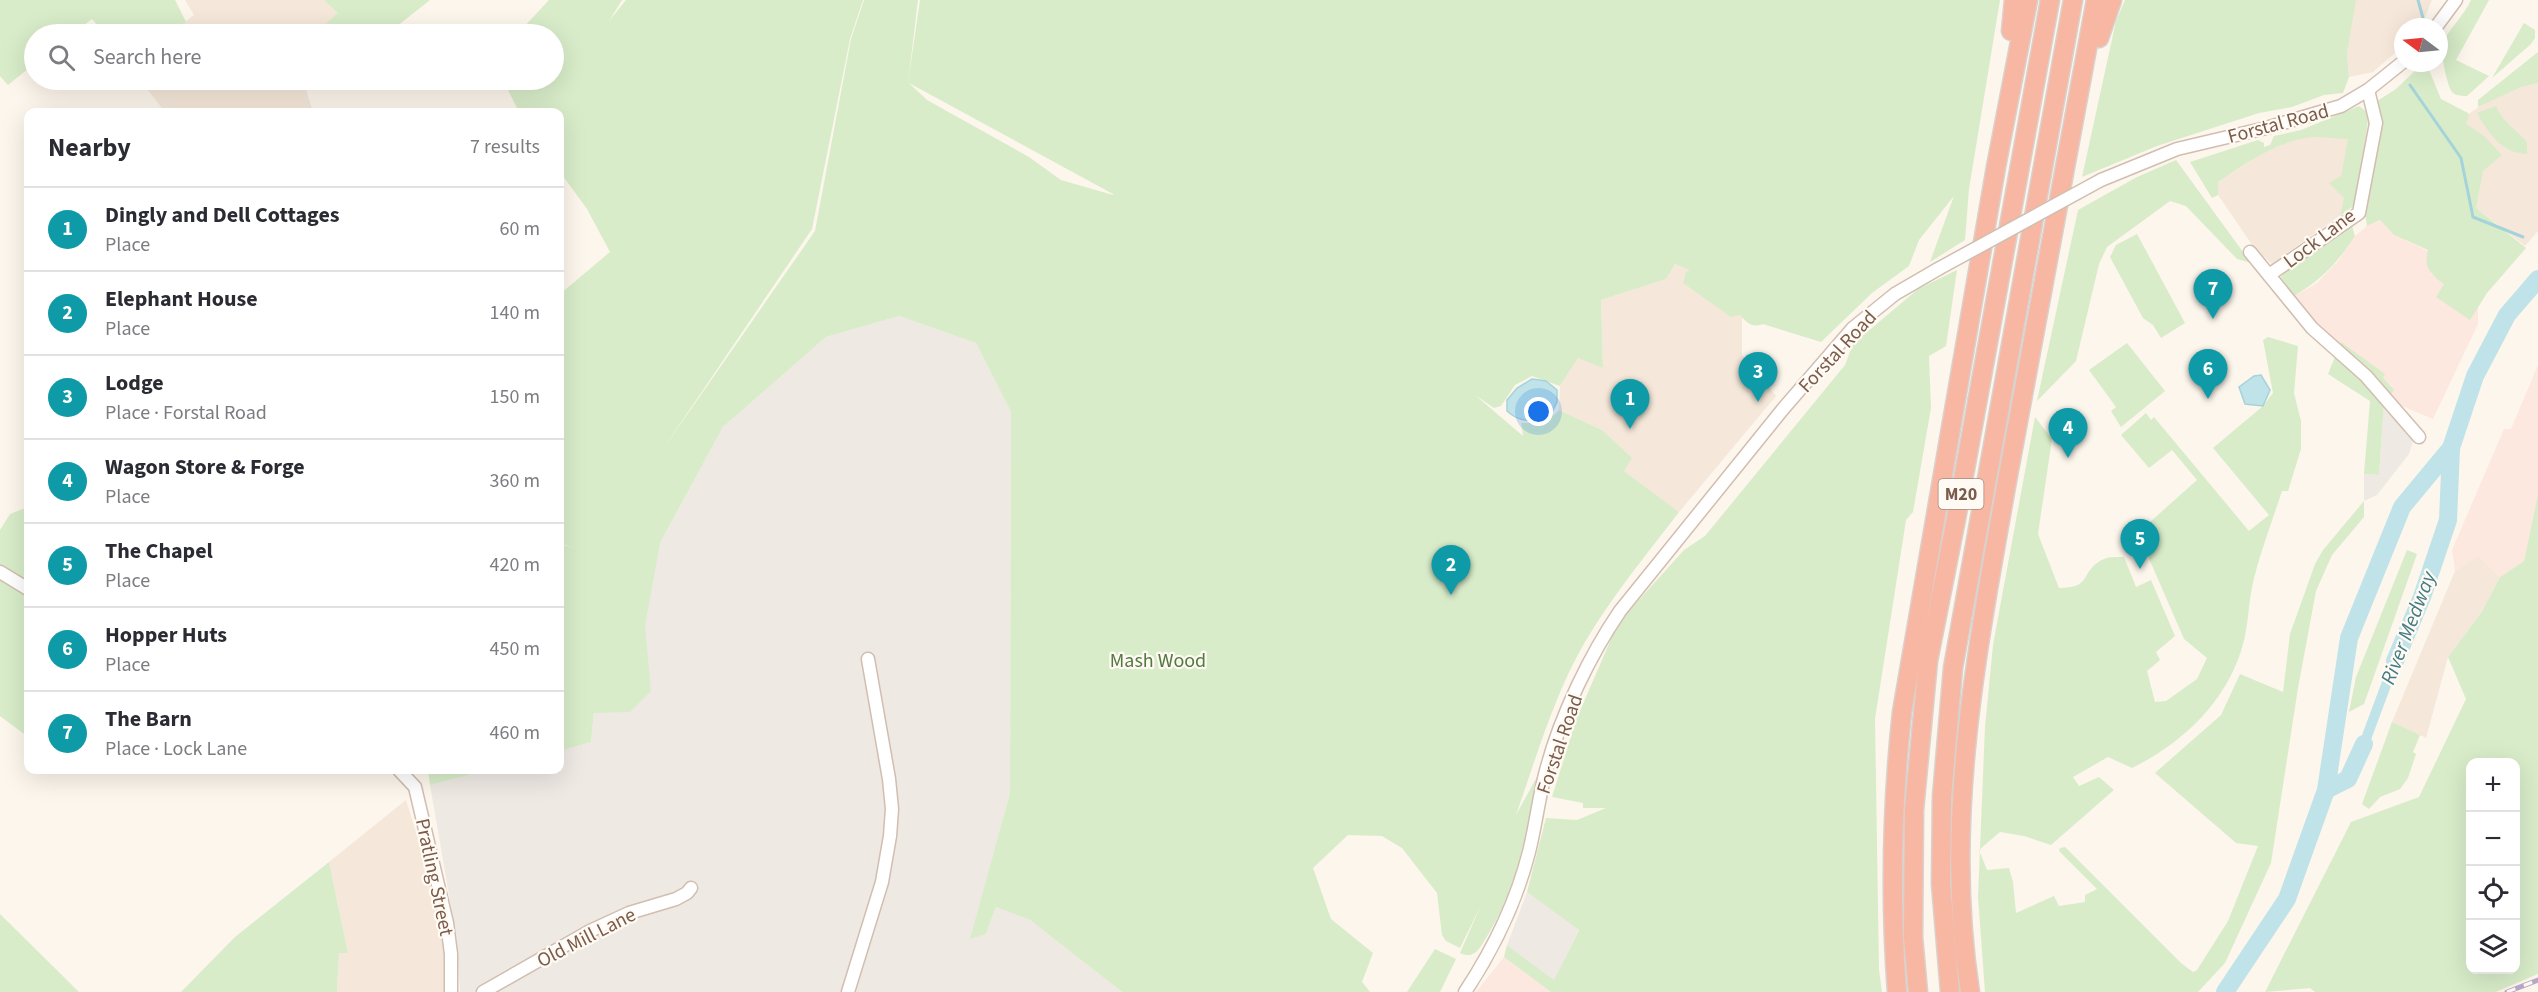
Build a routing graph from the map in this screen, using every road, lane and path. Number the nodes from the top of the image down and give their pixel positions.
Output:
1 (2014, 0) edge
2 (2028, 0) edge
3 (2050, 0) edge
4 (2073, 0) edge
5 (2096, 0) edge
6 (2112, 0) edge
7 (2456, 0) edge
8 (2443, 18) edge
9 (2394, 69) edge
10 (2368, 90) junction
11 (1996, 167) junction
12 (2061, 194) junction
13 (2250, 252) dead end
14 (2269, 274) junction
15 (2420, 437) dead end
16 (0, 572) edge
17 (24, 587) edge
18 (868, 659) dead end
19 (403, 774) edge
20 (691, 888) dead end
21 (451, 992) edge
22 (483, 992) edge
23 (848, 992) edge
24 (1466, 992) edge
25 (1897, 992) edge
26 (1918, 992) edge
27 (1950, 992) edge
28 (1970, 992) edge

1 - 11 highway, M20
2 - 11 highway, M20
3 - 26 highway, M20
4 - 27 highway, M20
5 - 12 highway, M20
6 - 12 highway, M20
7 - 8 street
9 - 10 street, Forstal Road
10 - 14 street, Lock Lane
10 - 24 street, Forstal Road, bridge
11 - 25 highway, M20
12 - 28 highway, M20
13 - 14 street, Lock Lane
14 - 15 street, Lock Lane
16 - 17 street
18 - 23 street
19 - 21 street, Pratling Street
20 - 22 street, Old Mill Lane

